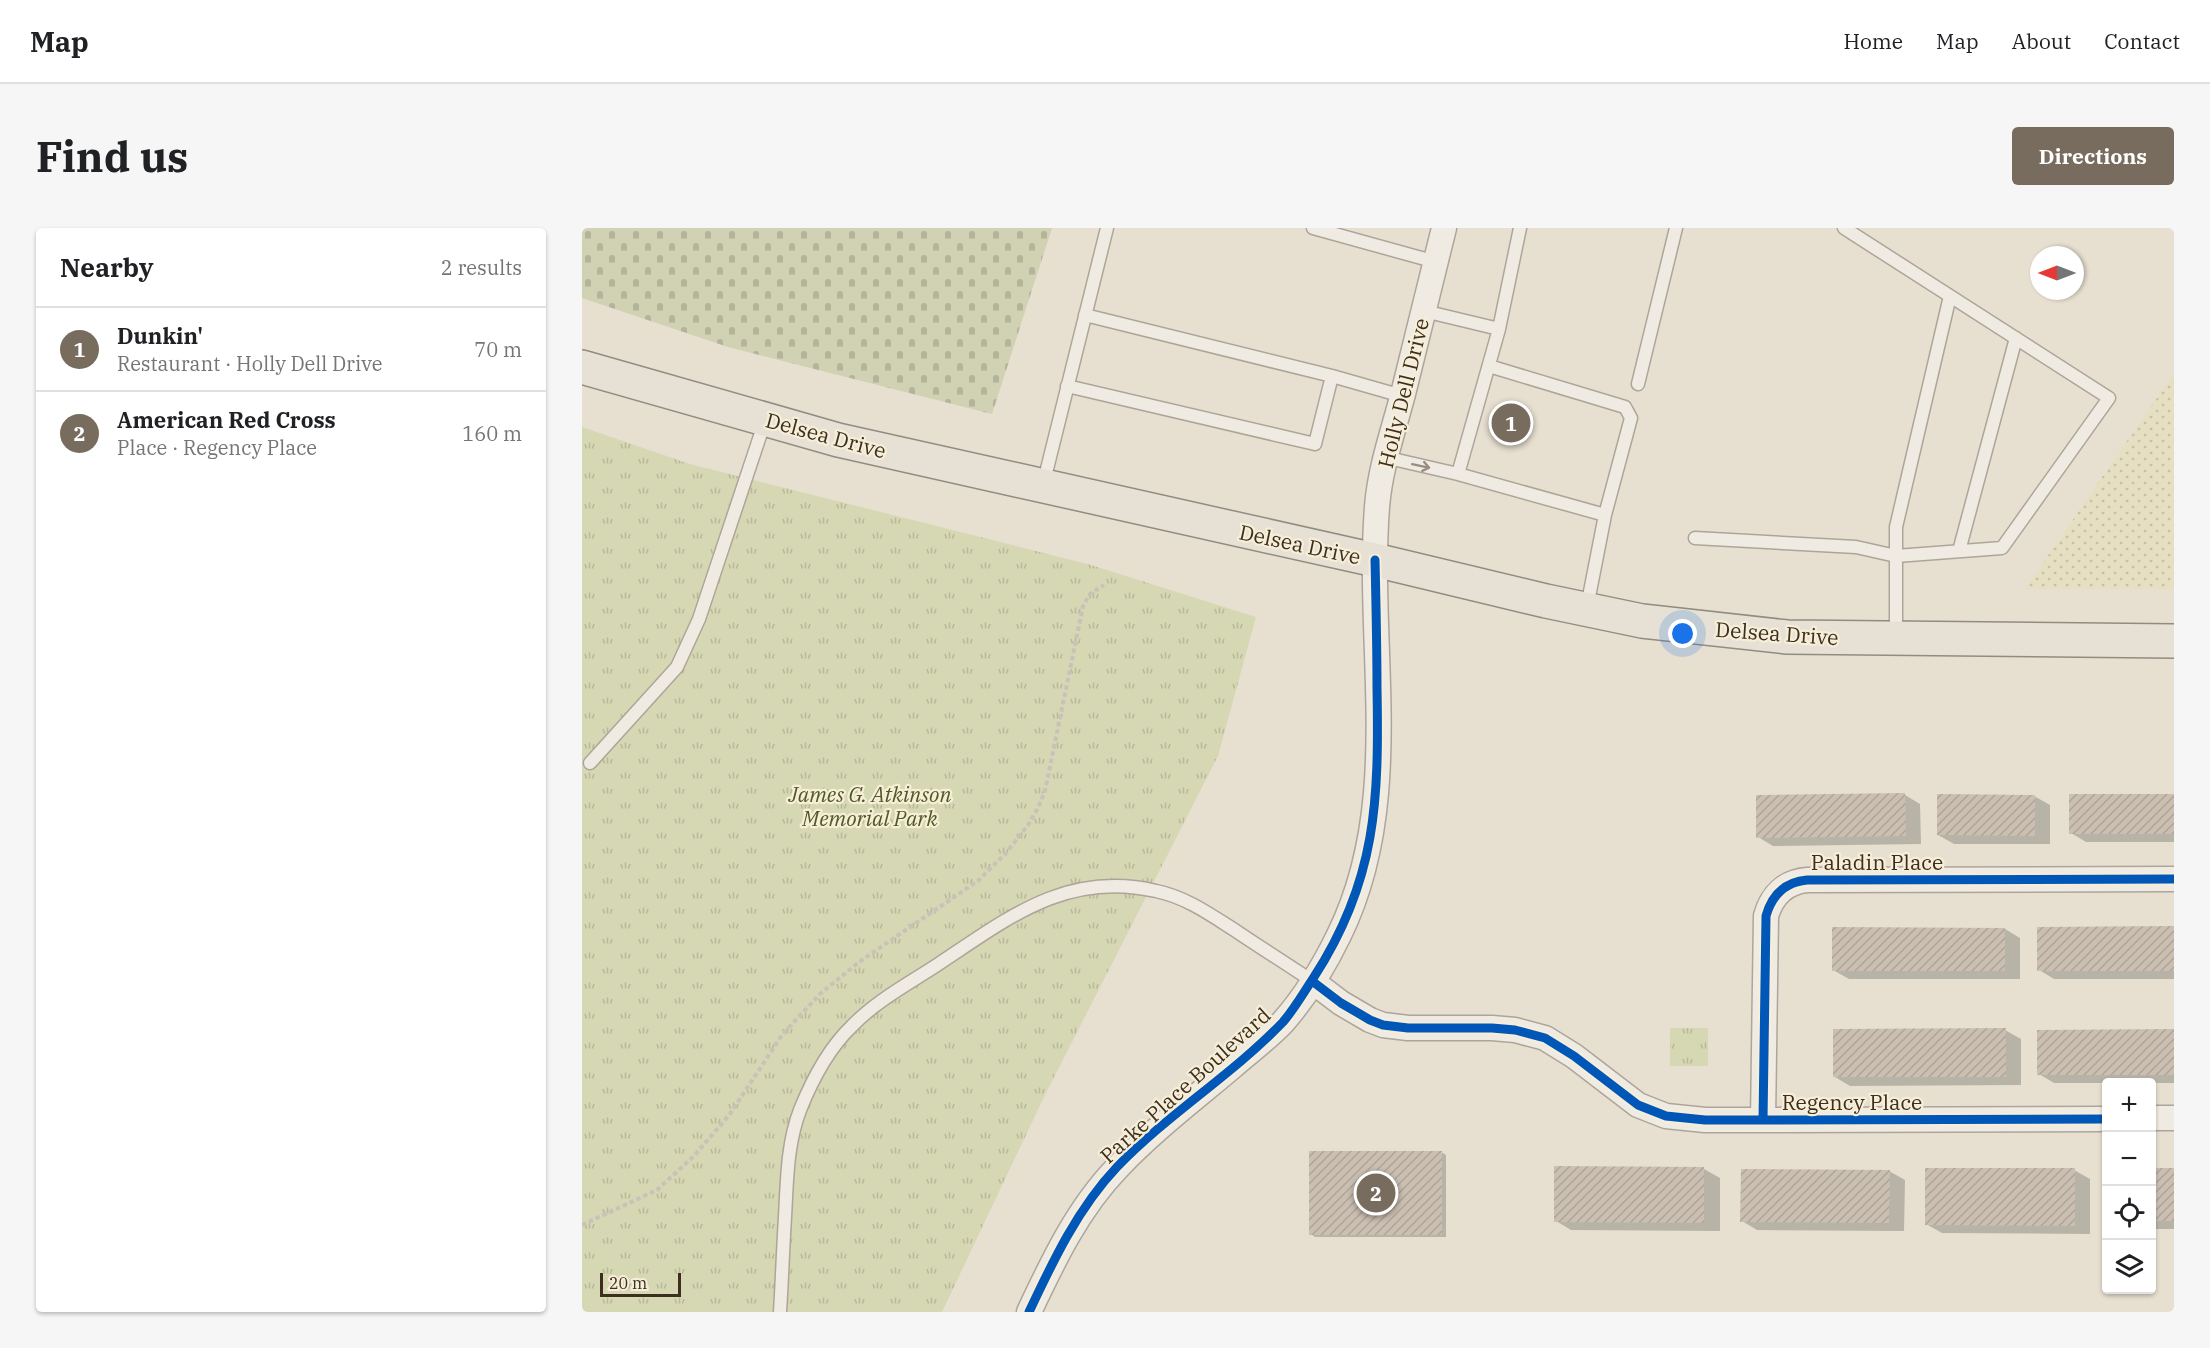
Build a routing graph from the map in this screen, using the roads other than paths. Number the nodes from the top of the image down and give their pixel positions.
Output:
1 (1107, 228) edge
2 (1313, 228) edge
3 (1444, 228) edge
4 (1520, 228) edge
5 (1676, 228) edge
6 (1844, 228) edge
7 (1436, 262) junction
8 (1950, 296) junction
9 (1424, 310) junction
10 (1085, 315) junction
11 (1499, 330) junction
12 (2016, 338) junction
13 (1489, 366) junction
14 (582, 367) edge
15 (1332, 376) junction
16 (1638, 384) dead end
17 (1067, 386) junction
18 (1402, 396) junction
19 (765, 419) junction
20 (1384, 457) junction
21 (1458, 474) junction
22 (1043, 487) junction
23 (1605, 515) junction
24 (1695, 538) dead end
25 (1959, 551) junction
26 (1896, 556) junction
27 (1375, 560) junction
28 (1587, 609) junction
29 (1896, 638) junction
30 (2174, 641) edge
31 (590, 763) dead end
32 (2174, 879) edge
33 (1312, 981) junction
34 (2156, 1118) edge
35 (2174, 1118) edge
36 (2102, 1119) edge
37 (1763, 1120) junction
38 (780, 1312) edge
39 (1029, 1312) edge

1 - 10 lane
2 - 7 lane
3 - 7 street, Holly Dell Drive
4 - 11 lane
5 - 16 lane
6 - 8 lane
7 - 9 street, Holly Dell Drive
8 - 12 lane
8 - 26 lane
9 - 11 lane
9 - 18 street, Holly Dell Drive
10 - 15 lane
10 - 17 lane
11 - 13 lane
12 - 25 lane
12 - 25 lane
13 - 21 lane
13 - 23 lane
14 - 19 main road, Delsea Drive
15 - 17 lane
15 - 18 lane
17 - 22 lane
18 - 20 street, Holly Dell Drive
19 - 22 main road, Delsea Drive
19 - 31 lane
20 -> 21 lane
20 - 27 street, Holly Dell Drive
21 - 23 lane
22 - 27 main road, Delsea Drive
23 - 28 lane
24 - 26 lane
25 - 26 lane
26 - 29 lane
27 - 28 main road, Delsea Drive
27 - 33 street, Parke Place Boulevard
28 - 29 main road, Delsea Drive
29 - 30 main road, Delsea Drive
32 - 37 street, Paladin Place
33 - 37 street, Regency Place
33 - 38 lane
33 - 39 street, Parke Place Boulevard
34 - 35 street
36 - 37 street, Regency Place

